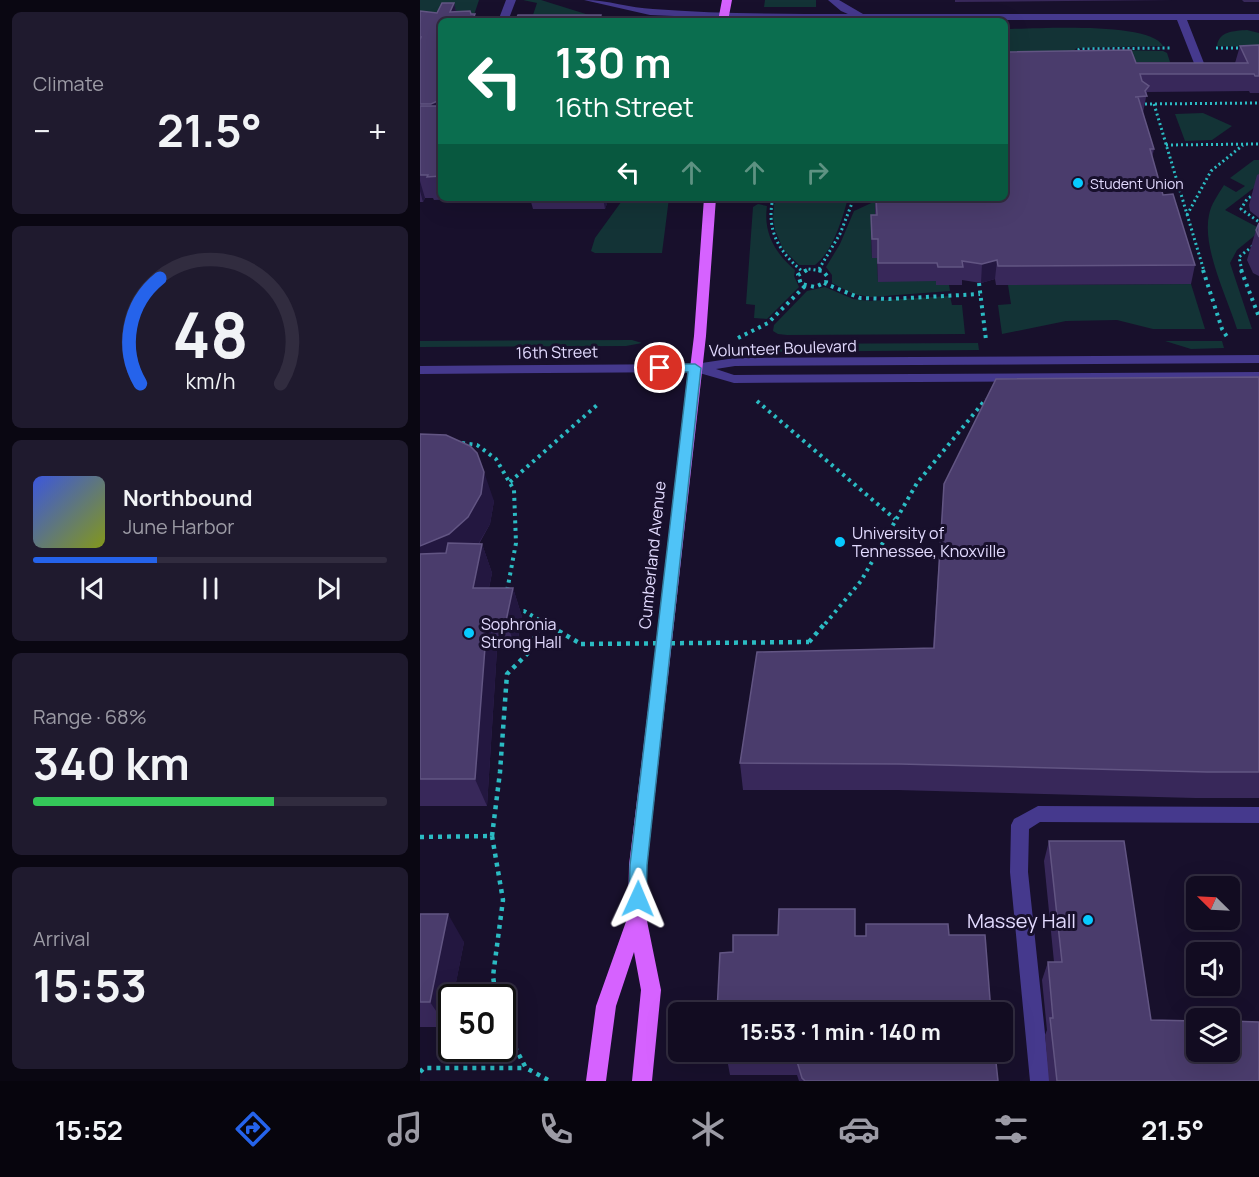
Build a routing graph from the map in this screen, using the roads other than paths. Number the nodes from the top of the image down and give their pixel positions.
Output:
1 (511, 0) edge
2 (589, 0) edge
3 (727, 0) edge
4 (833, 0) edge
5 (864, 17) junction
6 (1181, 17) junction
7 (1259, 17) edge
8 (504, 18) edge
9 (724, 18) edge
10 (1206, 81) edge
11 (710, 201) edge
12 (1259, 359) edge
13 (695, 368) junction
14 (420, 370) edge
15 (1259, 376) edge
16 (1259, 815) edge
17 (637, 916) junction
18 (596, 1081) edge
19 (642, 1081) edge
20 (1040, 1081) edge

1 - 8 street
2 - 9 street
3 - 9 main road
4 - 5 street
5 - 6 street
5 - 9 street
6 - 7 street
6 - 10 street
11 - 13 main road, Cumberland Avenue
12 - 13 street, Volunteer Boulevard
13 - 14 street, 16th Street
13 - 15 street, Volunteer Boulevard
13 - 17 main road, Cumberland Avenue
16 - 20 street
17 - 18 main road, Cumberland Avenue
17 - 19 main road, Cumberland Avenue

